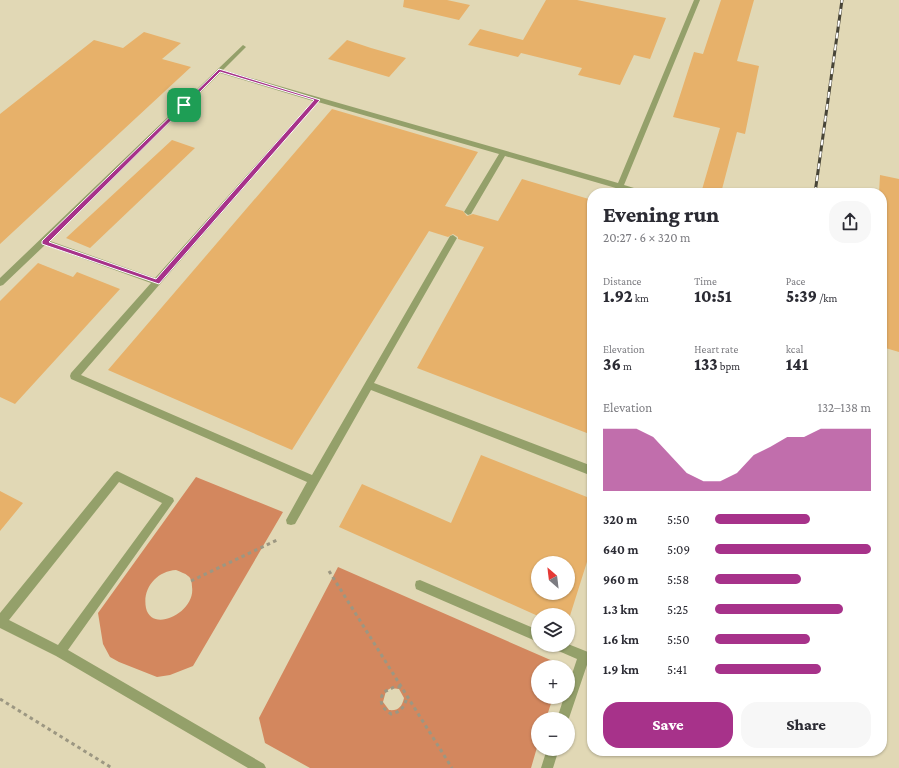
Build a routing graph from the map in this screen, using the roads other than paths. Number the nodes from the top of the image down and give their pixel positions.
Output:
1 (697, 0) edge
2 (243, 47) dead end
3 (219, 71) junction
4 (317, 100) junction
5 (503, 152) junction
6 (620, 186) junction
7 (626, 188) edge
8 (468, 212) dead end
9 (454, 238) dead end
10 (44, 242) junction
11 (157, 282) junction
12 (0, 283) edge
13 (368, 385) junction
14 (587, 469) edge
15 (313, 480) junction
16 (291, 520) dead end
17 (420, 585) dead end
18 (0, 622) edge
19 (531, 633) edge
20 (60, 652) junction
21 (574, 652) edge
22 (587, 658) edge
23 (587, 660) edge
24 (566, 712) edge
25 (551, 756) edge
26 (260, 768) edge
27 (547, 768) edge

1 - 6 lane
2 - 3 lane
3 - 4 lane
3 - 10 lane
4 - 5 lane
4 - 11 lane
5 - 6 lane
5 - 8 lane
6 - 7 lane
9 - 13 lane
10 - 11 lane
10 - 12 lane
11 - 15 lane
13 - 14 lane
13 - 15 lane
15 - 16 lane
17 - 19 lane
18 - 20 lane
18 - 20 lane
20 - 26 lane
21 - 22 lane
23 - 24 lane
25 - 27 lane

